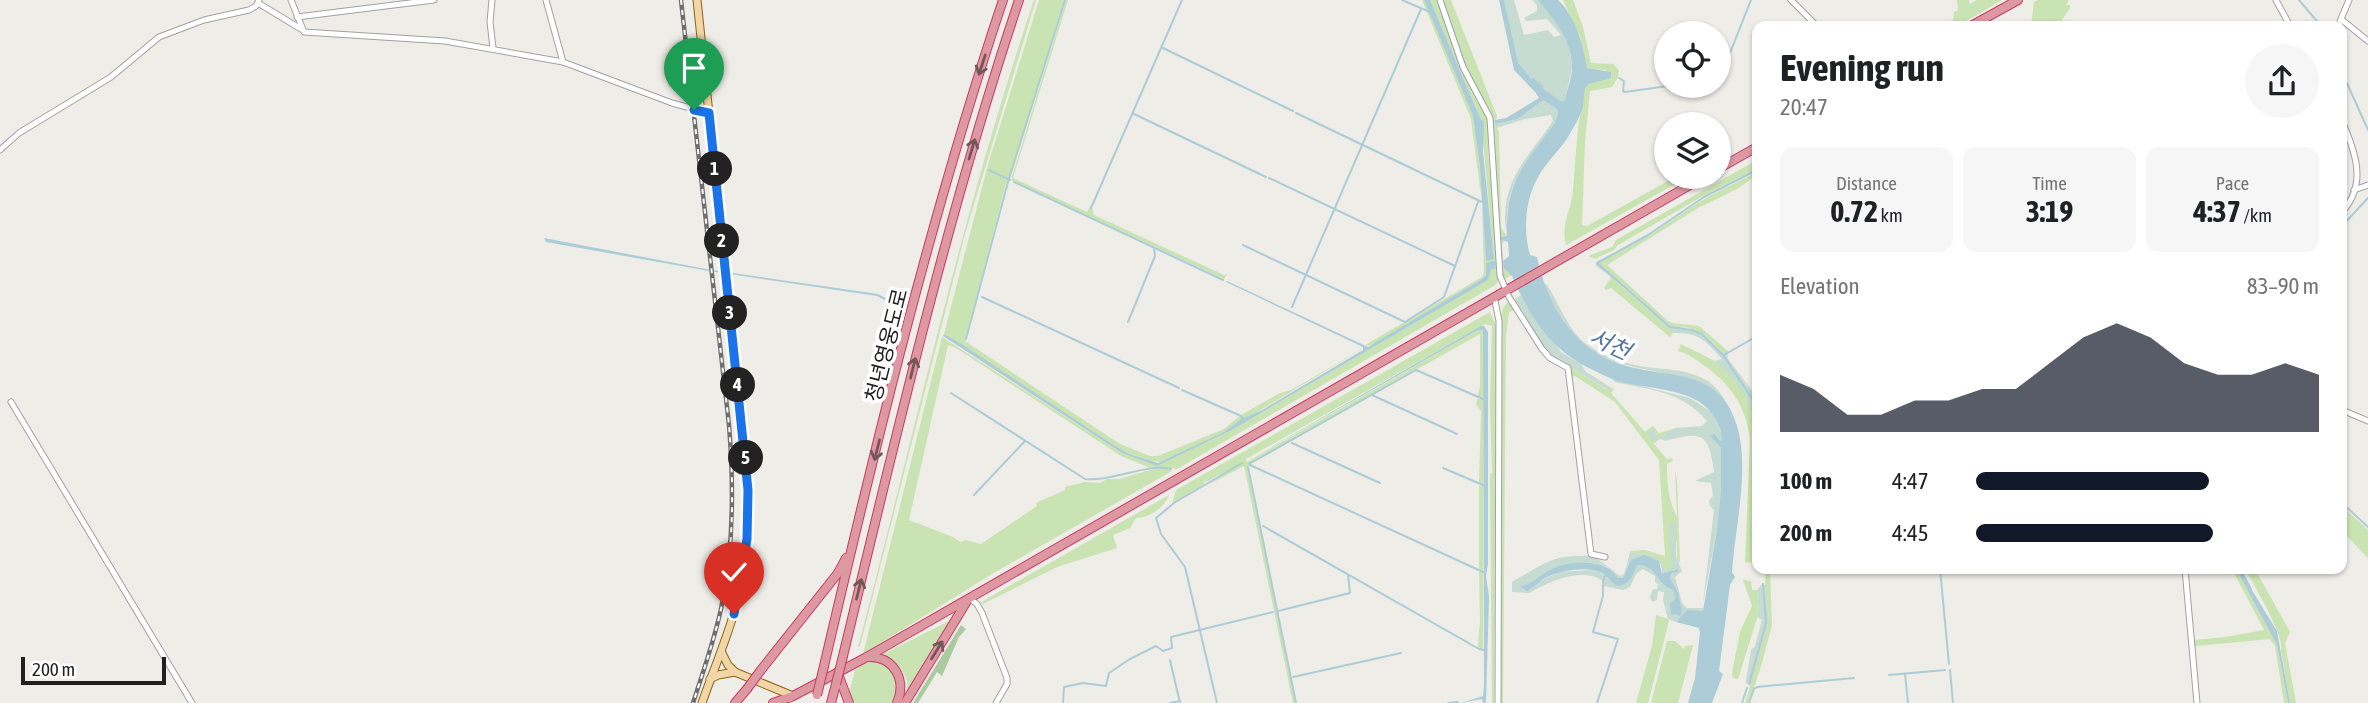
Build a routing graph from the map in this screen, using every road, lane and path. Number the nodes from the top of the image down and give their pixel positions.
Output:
1 (291, 0) edge
2 (434, 0) edge
3 (492, 0) edge
4 (546, 0) edge
5 (697, 0) edge
6 (1003, 0) edge
7 (1019, 0) edge
8 (1440, 0) edge
9 (1791, 0) edge
10 (2018, 0) edge
11 (2276, 0) edge
12 (2349, 0) edge
13 (259, 2) edge
14 (394, 3) edge
15 (297, 17) junction
16 (1812, 21) edge
17 (1980, 21) edge
18 (2287, 21) edge
19 (2341, 21) edge
20 (2347, 28) edge
21 (301, 29) junction
22 (2368, 41) edge
23 (493, 48) junction
24 (563, 62) junction
25 (709, 113) junction
26 (2347, 134) edge
27 (0, 150) edge
28 (1752, 150) edge
29 (1731, 162) edge
30 (2368, 184) edge
31 (1683, 189) edge
32 (2354, 190) junction
33 (2347, 205) edge
34 (1506, 289) junction
35 (1494, 296) junction
36 (11, 402) dead end
37 (2347, 412) edge
38 (2368, 421) edge
39 (852, 546) junction
40 (1605, 557) dead end
41 (2185, 574) edge
42 (969, 598) junction
43 (722, 652) junction
44 (864, 657) junction
45 (735, 672) junction
46 (710, 679) junction
47 (838, 680) junction
48 (793, 696) junction
49 (816, 699) edge
50 (192, 703) edge
51 (702, 703) edge
52 (735, 703) edge
53 (773, 703) edge
54 (785, 703) edge
55 (831, 703) edge
56 (849, 703) edge
57 (897, 703) edge
58 (905, 703) edge
59 (996, 703) edge
60 (1498, 703) edge
61 (2197, 703) edge

1 - 15 street
2 - 14 street
3 - 23 street
4 - 24 street
5 - 25 main road
6 -> 39 highway, 청년영웅도로
47 -> 7 highway, 청년영웅도로, bridge
8 - 34 street
9 - 16 street
10 - 17 highway
11 - 18 street
12 - 19 street
13 - 21 street
13 - 27 street
14 - 15 street
15 - 21 street
20 - 22 street
21 - 23 street
23 - 24 street
24 - 25 street
25 - 43 main road
26 - 32 street
28 - 29 highway
30 - 32 street
31 - 34 highway
32 - 33 street
34 - 35 highway
34 - 40 street
35 - 42 highway
35 - 60 street
36 - 50 street
37 - 38 street
39 - 49 highway, 청년영웅도로, bridge
39 - 52 highway, bridge
41 - 61 street
42 - 44 highway
58 -> 42 highway
42 - 59 street
43 - 45 main road
43 - 46 main road
44 - 48 highway
44 - 57 highway
45 - 46 main road
45 - 48 main road
46 - 51 main road
47 - 55 highway, 청년영웅도로
47 - 56 highway
48 - 53 highway
48 - 54 main road

